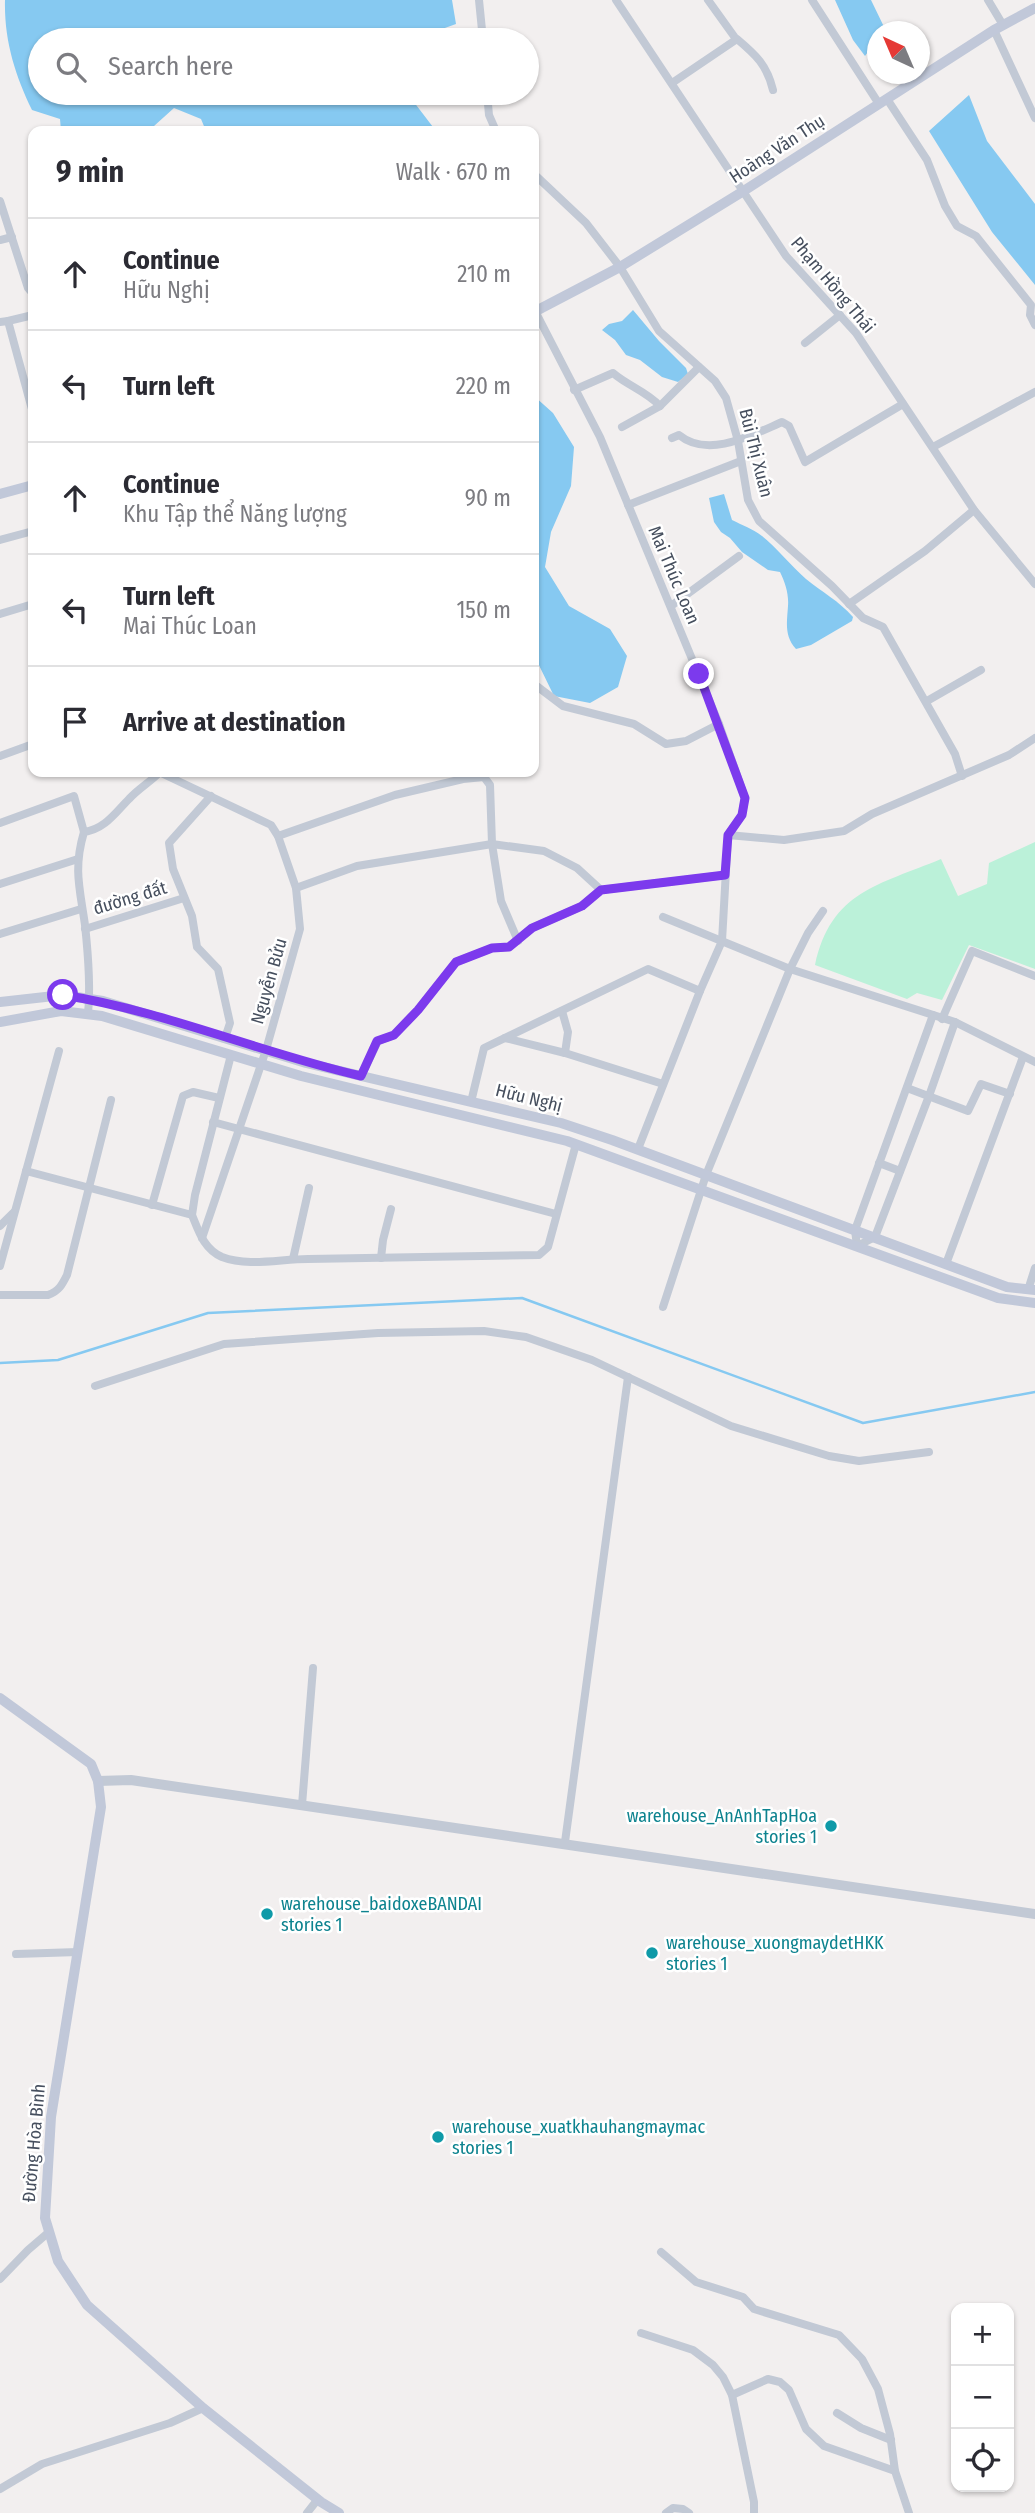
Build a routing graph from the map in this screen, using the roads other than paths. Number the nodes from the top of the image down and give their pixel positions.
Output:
1 (479, 0) edge
2 (616, 0) edge
3 (708, 0) edge
4 (812, 0) edge
5 (988, 0) edge
6 (1035, 8) edge
7 (482, 28) edge
8 (999, 28) junction
9 (736, 39) junction
10 (672, 83) junction
11 (773, 90) dead end
12 (883, 102) junction
13 (488, 105) edge
14 (1035, 118) edge
15 (494, 126) edge
16 (539, 179) edge
17 (742, 192) junction
18 (0, 201) edge
19 (12, 237) junction
20 (0, 240) edge
21 (620, 267) junction
22 (28, 289) edge
23 (539, 309) edge
24 (840, 315) junction
25 (28, 316) edge
26 (539, 319) edge
27 (4, 321) edge
28 (1035, 325) edge
29 (805, 343) dead end
30 (699, 367) junction
31 (574, 390) junction
32 (1035, 392) edge
33 (28, 397) edge
34 (903, 404) junction
35 (660, 406) junction
36 (622, 427) dead end
37 (672, 438) dead end
38 (738, 441) junction
39 (933, 446) junction
40 (741, 461) junction
41 (28, 486) edge
42 (0, 494) edge
43 (628, 505) junction
44 (974, 510) junction
45 (28, 532) edge
46 (0, 540) edge
47 (739, 556) dead end
48 (1035, 584) edge
49 (849, 604) junction
50 (28, 606) edge
51 (671, 606) junction
52 (0, 614) edge
53 (981, 670) dead end
54 (539, 688) edge
55 (927, 701) junction
56 (719, 724) junction
57 (1035, 738) edge
58 (28, 746) edge
59 (0, 755) edge
60 (962, 776) junction
61 (153, 777) edge
62 (170, 777) edge
63 (476, 777) edge
64 (482, 777) edge
65 (211, 796) junction
66 (0, 823) edge
67 (84, 832) junction
68 (728, 835) junction
69 (278, 836) junction
70 (492, 844) junction
71 (78, 859) junction
72 (725, 875) junction
73 (0, 884) edge
74 (296, 888) junction
75 (601, 890) junction
76 (184, 898) junction
77 (82, 909) junction
78 (823, 911) dead end
79 (663, 917) dead end
80 (85, 929) junction
81 (0, 934) edge
82 (518, 941) junction
83 (722, 941) junction
84 (790, 970) junction
85 (1035, 976) edge
86 (700, 991) junction
87 (89, 999) junction
88 (0, 1002) edge
89 (562, 1011) junction
90 (88, 1013) junction
91 (933, 1015) junction
92 (943, 1019) junction
93 (0, 1022) edge
94 (954, 1022) junction
95 (225, 1038) junction
96 (505, 1038) junction
97 (266, 1050) junction
98 (59, 1051) dead end
99 (565, 1052) junction
100 (231, 1055) junction
101 (1023, 1057) junction
102 (1035, 1062) edge
103 (261, 1064) junction
104 (361, 1076) junction
105 (663, 1084) junction
106 (906, 1088) junction
107 (1010, 1094) junction
108 (929, 1096) junction
109 (219, 1098) junction
110 (111, 1100) dead end
111 (471, 1102) junction
112 (213, 1122) junction
113 (239, 1129) junction
114 (612, 1140) junction
115 (576, 1144) junction
116 (638, 1149) junction
117 (608, 1155) junction
118 (879, 1163) junction
119 (26, 1171) junction
120 (900, 1171) junction
121 (706, 1175) junction
122 (88, 1188) junction
123 (309, 1188) dead end
124 (702, 1188) junction
125 (152, 1205) junction
126 (391, 1209) dead end
127 (15, 1212) junction
128 (556, 1214) junction
129 (192, 1215) junction
130 (0, 1226) edge
131 (855, 1230) junction
132 (875, 1237) junction
133 (202, 1238) junction
134 (858, 1246) junction
135 (381, 1258) junction
136 (293, 1259) junction
137 (946, 1264) junction
138 (0, 1265) edge
139 (1035, 1268) edge
140 (1031, 1290) edge
141 (0, 1295) edge
142 (1035, 1303) edge
143 (663, 1307) dead end
144 (628, 1377) junction
145 (95, 1386) dead end
146 (929, 1452) dead end
147 (313, 1668) dead end
148 (0, 1699) edge
149 (98, 1781) junction
150 (302, 1805) junction
151 (565, 1842) junction
152 (1035, 1914) edge
153 (78, 1952) junction
154 (16, 1954) dead end
155 (49, 2232) junction
156 (661, 2252) dead end
157 (0, 2279) edge
158 (641, 2333) dead end
159 (733, 2395) junction
160 (203, 2408) junction
161 (837, 2413) dead end
162 (891, 2440) junction
163 (895, 2471) junction
164 (0, 2489) edge
165 (318, 2499) junction
166 (307, 2513) edge
167 (339, 2513) edge
168 (666, 2513) edge
169 (689, 2513) edge
170 (754, 2513) edge
171 (909, 2513) edge

1 - 7 street
2 - 10 street, Phạm Hồng Thái
3 - 9 street
4 - 12 street
5 - 8 street
6 - 8 main road, Hoàng Văn Thụ
8 - 12 main road, Hoàng Văn Thụ
8 - 14 street
9 - 10 street
9 - 11 street
10 - 17 street, Phạm Hồng Thái
12 - 17 main road, Hoàng Văn Thụ
12 - 28 street
13 - 15 street
16 - 21 street, Bùi Thị Xuân
17 - 21 main road, Hoàng Văn Thụ
17 - 24 street, Phạm Hồng Thái
18 - 19 street
19 - 20 street
19 - 22 street
21 - 23 main road, Hoàng Văn Thụ
21 - 30 street, Bùi Thị Xuân
24 - 29 street
24 - 34 street, Phạm Hồng Thái
25 - 27 street
26 - 31 street, Mai Thúc Loan
27 - 33 street
30 - 35 street
30 - 38 street, Bùi Thị Xuân
31 - 35 street
31 - 43 street, Mai Thúc Loan
32 - 39 street
34 - 38 street
34 - 39 street, Phạm Hồng Thái
35 - 36 street
37 - 38 street
38 - 40 street, Bùi Thị Xuân
39 - 44 street, Phạm Hồng Thái
40 - 43 street
40 - 49 street, Bùi Thị Xuân
41 - 42 main road
43 - 51 street, Mai Thúc Loan
44 - 48 street, Phạm Hồng Thái
44 - 49 street
45 - 46 street
47 - 51 street
49 - 55 street, Bùi Thị Xuân
50 - 52 street
51 - 56 street, Mai Thúc Loan
53 - 55 street
54 - 56 street
55 - 60 street, Bùi Thị Xuân
56 - 68 street, Mai Thúc Loan
57 - 60 street
58 - 59 street
60 - 68 street
61 - 67 street
62 - 65 street
63 - 69 street
64 - 70 street
65 - 69 street
65 - 76 street
66 - 67 street
67 - 71 street
68 - 72 street, Mai Thúc Loan
69 - 74 street, Nguyễn Bửu
70 - 74 street
70 - 75 street
70 - 82 street
71 - 73 street
71 - 77 street
72 - 75 street
72 - 83 street, Mai Thúc Loan
74 - 97 street, Nguyễn Bửu
75 - 82 street
76 - 80 street, đường đất
76 - 95 street
77 - 80 street
77 - 81 street
78 - 84 street
79 - 83 street
80 - 87 street
82 - 104 street
83 - 84 street
83 - 86 street
84 - 91 street
84 - 121 street
85 - 92 street
86 - 89 street
86 - 105 street
87 - 88 main road, Hữu Nghị
87 - 90 street
87 - 95 main road, Hữu Nghị
89 - 96 street
89 - 99 street
90 - 93 main road, Hữu Nghị
90 - 100 main road, Hữu Nghị
91 - 92 street
91 - 106 street
92 - 94 street
94 - 101 street
94 - 108 street
95 - 97 main road, Hữu Nghị
96 - 99 street
96 - 111 street
97 - 103 street, Nguyễn Bửu
97 - 104 main road, Hữu Nghị
98 - 119 street
99 - 105 street
100 - 103 main road, Hữu Nghị
100 - 109 street
101 - 102 street
101 - 107 street
103 - 113 street, Nguyễn Bửu
103 - 115 main road, Hữu Nghị
104 - 111 main road, Hữu Nghị
105 - 116 street
106 - 108 street
106 - 118 street
107 - 108 street
107 - 137 street
108 - 120 street
109 - 112 street
109 - 125 street
110 - 122 street
111 - 114 main road, Hữu Nghị
112 - 113 street
112 - 129 street
113 - 128 street
113 - 133 street, Nguyễn Bửu
114 - 116 main road, Hữu Nghị
114 - 117 main road
115 - 117 main road, Hữu Nghị
115 - 128 street
116 - 121 main road, Hữu Nghị
117 - 124 main road, Hữu Nghị
118 - 120 street
118 - 131 street
119 - 122 street
119 - 127 street
120 - 132 street
121 - 124 street
121 - 131 main road, Hữu Nghị
122 - 125 street
122 - 141 street
123 - 136 street
124 - 134 main road, Hữu Nghị
124 - 143 street
125 - 129 street
126 - 135 street
127 - 130 street
127 - 138 street
128 - 135 street
129 - 133 street
131 - 132 main road, Hữu Nghị
131 - 134 street
132 - 134 street
132 - 137 main road, Hữu Nghị
133 - 136 street
134 - 142 main road, Hữu Nghị
135 - 136 street
137 - 140 main road, Hữu Nghị
139 - 140 street
144 - 145 street
144 - 146 street
144 - 151 street
147 - 150 street
148 - 149 main road
149 - 150 street
149 - 153 main road, Đường Hòa Bình
150 - 151 street
151 - 152 street
153 - 154 street
153 - 155 main road, Đường Hòa Bình
155 - 157 street
155 - 160 main road, Đường Hòa Bình
156 - 162 street
158 - 159 street
159 - 163 street
159 - 170 street
160 - 164 street
160 - 165 main road, Đường Hòa Bình
161 - 162 street
162 - 163 street
163 - 171 street
165 - 166 street
165 - 167 main road, Đường Hòa Bình
168 - 169 street

